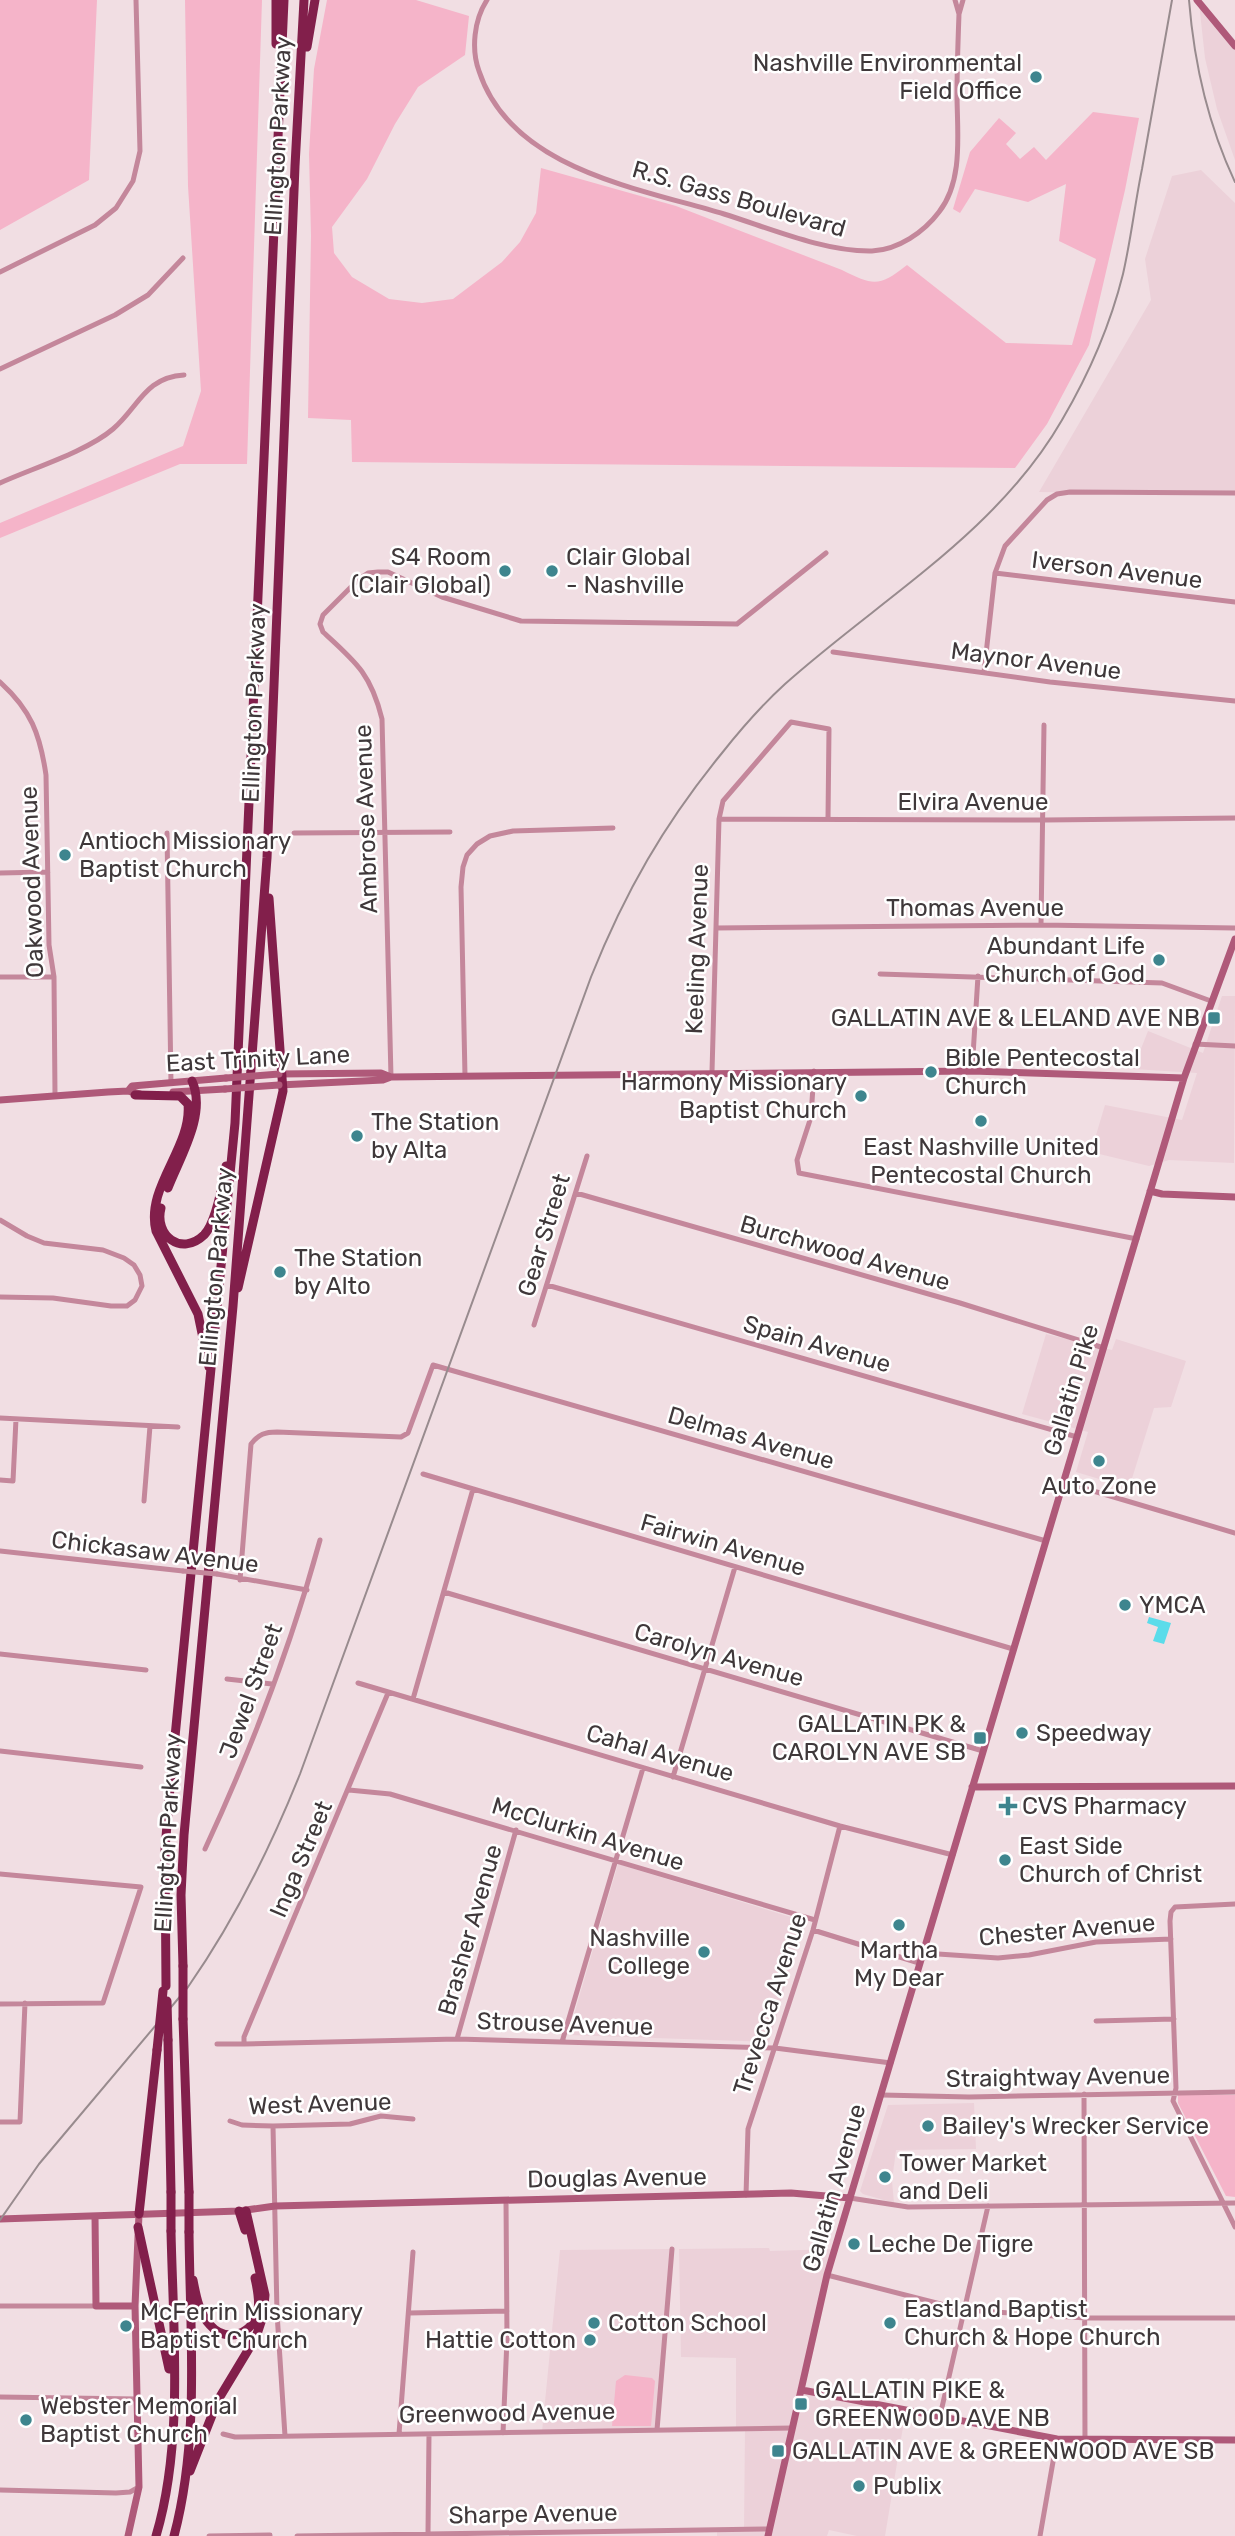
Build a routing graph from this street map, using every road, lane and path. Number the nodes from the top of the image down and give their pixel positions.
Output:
1 (136, 0) edge
2 (276, 0) edge
3 (284, 0) edge
4 (304, 0) edge
5 (315, 0) edge
6 (487, 0) edge
7 (955, 0) edge
8 (963, 0) edge
9 (1196, 0) edge
10 (959, 15) junction
11 (1235, 46) edge
12 (301, 87) junction
13 (277, 164) junction
14 (183, 258) dead end
15 (0, 272) edge
16 (0, 369) edge
17 (184, 375) dead end
18 (0, 483) edge
19 (1235, 493) edge
20 (826, 553) dead end
21 (995, 573) junction
22 (1235, 602) edge
23 (833, 652) dead end
24 (984, 673) junction
25 (0, 682) edge
26 (1235, 701) edge
27 (1044, 725) dead end
28 (1235, 818) edge
29 (719, 819) junction
30 (828, 819) junction
31 (1045, 820) junction
32 (613, 828) dead end
33 (450, 832) dead end
34 (167, 833) dead end
35 (294, 833) dead end
36 (385, 833) junction
37 (267, 858) junction
38 (48, 872) junction
39 (0, 873) edge
40 (1041, 925) junction
41 (716, 928) junction
42 (1235, 928) edge
43 (1235, 939) edge
44 (880, 974) dead end
45 (978, 976) junction
46 (0, 977) edge
47 (54, 977) junction
48 (1210, 1001) junction
49 (1195, 1044) junction
50 (1235, 1046) edge
51 (814, 1071) junction
52 (972, 1071) junction
53 (712, 1072) junction
54 (281, 1074) junction
55 (465, 1076) junction
56 (391, 1077) junction
57 (1184, 1079) junction
58 (192, 1081) junction
59 (171, 1083) junction
60 (281, 1085) junction
61 (192, 1091) junction
62 (132, 1093) junction
63 (55, 1095) junction
64 (0, 1100) edge
65 (188, 1104) junction
66 (235, 1123) junction
67 (587, 1156) dead end
68 (1150, 1191) junction
69 (576, 1193) junction
70 (1235, 1197) edge
71 (0, 1220) edge
72 (1137, 1239) junction
73 (547, 1285) junction
74 (0, 1297) edge
75 (233, 1306) junction
76 (534, 1325) dead end
77 (1104, 1348) junction
78 (211, 1378) junction
79 (0, 1418) edge
80 (16, 1419) junction
81 (150, 1426) junction
82 (178, 1427) dead end
83 (1077, 1437) junction
84 (423, 1474) dead end
85 (0, 1480) edge
86 (1063, 1482) junction
87 (473, 1489) junction
88 (144, 1501) dead end
89 (1235, 1533) edge
90 (320, 1540) dead end
91 (1046, 1541) junction
92 (0, 1552) edge
93 (735, 1567) junction
94 (240, 1580) junction
95 (306, 1590) junction
96 (444, 1592) junction
97 (1013, 1649) junction
98 (0, 1654) edge
99 (704, 1669) junction
100 (146, 1670) dead end
101 (227, 1679) dead end
102 (358, 1683) dead end
103 (272, 1684) junction
104 (388, 1693) junction
105 (413, 1699) junction
106 (0, 1751) edge
107 (983, 1751) junction
108 (141, 1767) dead end
109 (643, 1768) junction
110 (673, 1777) junction
111 (1235, 1786) edge
112 (972, 1787) junction
113 (349, 1790) junction
114 (840, 1826) junction
115 (516, 1830) junction
116 (205, 1849) dead end
117 (953, 1855) junction
118 (617, 1861) junction
119 (0, 1874) edge
120 (1235, 1904) edge
121 (815, 1920) junction
122 (813, 1930) junction
123 (1171, 1939) junction
124 (923, 1953) junction
125 (919, 1963) junction
126 (164, 1988) junction
127 (25, 2003) junction
128 (0, 2004) edge
129 (1174, 2019) junction
130 (1096, 2021) dead end
131 (457, 2039) junction
132 (244, 2041) junction
133 (562, 2042) junction
134 (217, 2044) dead end
135 (775, 2048) junction
136 (891, 2063) junction
137 (1235, 2092) edge
138 (1174, 2093) junction
139 (1083, 2094) junction
140 (882, 2095) junction
141 (412, 2119) dead end
142 (229, 2121) dead end
143 (0, 2122) edge
144 (273, 2126) junction
145 (746, 2195) junction
146 (850, 2198) junction
147 (506, 2200) junction
148 (1223, 2203) junction
149 (1235, 2203) edge
150 (1083, 2205) junction
151 (275, 2206) junction
152 (988, 2206) junction
153 (242, 2211) junction
154 (139, 2214) junction
155 (95, 2216) junction
156 (0, 2219) edge
157 (138, 2227) junction
158 (1235, 2227) edge
159 (671, 2249) dead end
160 (189, 2250) junction
161 (413, 2252) dead end
162 (827, 2275) junction
163 (0, 2306) edge
164 (96, 2306) junction
165 (135, 2306) junction
166 (964, 2310) junction
167 (508, 2311) junction
168 (409, 2312) junction
169 (1086, 2318) junction
170 (1235, 2318) edge
171 (802, 2390) junction
172 (174, 2393) junction
173 (0, 2396) edge
174 (137, 2399) junction
175 (940, 2416) junction
176 (792, 2428) junction
177 (657, 2430) junction
178 (503, 2433) junction
179 (223, 2434) dead end
180 (399, 2434) junction
181 (429, 2434) junction
182 (285, 2436) junction
183 (1057, 2440) junction
184 (1235, 2440) edge
185 (1085, 2441) junction
186 (185, 2486) junction
187 (139, 2487) junction
188 (0, 2490) edge
189 (428, 2533) junction
190 (769, 2533) edge
191 (270, 2535) edge
192 (401, 2535) edge
193 (128, 2536) edge
194 (156, 2536) edge
195 (174, 2536) edge
196 (209, 2536) edge
197 (297, 2536) edge
198 (1040, 2536) edge

1 - 15 street
2 - 13 highway
3 - 13 highway, Ellington Parkway
4 - 12 highway, Ellington Parkway
5 - 12 highway
6 - 10 street, R.S. Gass Boulevard
7 - 10 street, R.S. Gass Boulevard
8 - 10 street, R.S. Gass Boulevard
9 - 11 main road
12 - 37 highway, Ellington Parkway
13 - 66 highway, Ellington Parkway
14 - 16 street
17 - 18 street
19 - 21 street
20 - 36 street, Ambrose Avenue
21 - 22 street, Iverson Avenue
21 - 24 street
23 - 24 street, Maynor Avenue
24 - 26 street, Maynor Avenue
25 - 38 street, Oakwood Avenue
27 - 31 street
28 - 31 street, Elvira Avenue
29 - 30 street, Elvira Avenue
29 - 30 street
29 - 41 street, Keeling Avenue
30 - 31 street, Elvira Avenue
31 - 40 street
32 - 55 street
33 - 36 street
34 - 59 street
35 - 36 street
36 - 56 street, Ambrose Avenue
37 - 54 highway
37 - 75 highway, Ellington Parkway
38 - 39 street
38 - 47 street, Oakwood Avenue
40 - 41 street, Thomas Avenue
40 - 42 street, Thomas Avenue
41 - 53 street, Keeling Avenue
43 - 48 main road, Gallatin Pike
44 - 45 street
45 - 48 street
45 - 52 street
46 - 47 street
47 - 63 street, Oakwood Avenue
48 - 49 main road, Gallatin Pike
49 - 50 street
49 - 57 main road, Gallatin Pike
51 - 52 main road, East Trinity Lane
51 - 53 main road, East Trinity Lane
51 - 72 street
52 - 57 main road, East Trinity Lane
53 - 55 main road, East Trinity Lane
54 - 56 main road, East Trinity Lane
54 - 58 main road, East Trinity Lane, bridge
54 - 60 highway
55 - 56 main road, East Trinity Lane
56 - 60 main road, East Trinity Lane
57 - 68 main road, Gallatin Pike
58 - 59 main road, East Trinity Lane
58 - 61 highway
59 - 62 main road, East Trinity Lane
60 - 61 main road, East Trinity Lane, bridge
60 - 75 highway
61 - 62 main road, East Trinity Lane
61 - 65 highway
61 - 66 highway
62 - 63 main road, East Trinity Lane
62 - 65 highway
63 - 64 main road, East Trinity Lane
65 - 78 highway
66 - 78 highway, Ellington Parkway
67 - 69 street, Gear Street
68 - 70 main road
68 - 72 main road, Gallatin Pike
69 - 73 street, Gear Street
69 - 77 street, Burchwood Avenue
71 - 74 street
72 - 77 main road, Gallatin Pike
73 - 76 street, Gear Street
73 - 83 street, Spain Avenue
75 - 160 highway, Ellington Parkway, bridge
77 - 83 main road, Gallatin Pike
78 - 126 highway, Ellington Parkway
79 - 80 street
80 - 81 street
80 - 85 street
81 - 82 street
81 - 88 street
83 - 86 main road, Gallatin Pike
84 - 87 street, Fairwin Avenue
86 - 89 street
86 - 91 main road, Gallatin Pike
87 - 93 street, Fairwin Avenue
87 - 96 street
90 - 95 street, Jewel Street
91 - 94 street, Delmas Avenue
91 - 97 main road, Gallatin Pike
92 - 94 street, Chickasaw Avenue, bridge
93 - 97 street, Fairwin Avenue
93 - 99 street
94 - 95 street, Chickasaw Avenue
95 - 103 street, Jewel Street
96 - 99 street, Carolyn Avenue
96 - 105 street
97 - 107 main road, Gallatin Pike
98 - 100 street
99 - 107 street, Carolyn Avenue
99 - 110 street
101 - 103 street
102 - 104 street, Cahal Avenue
103 - 116 street, Jewel Street
104 - 105 street, Cahal Avenue
104 - 113 street, Inga Street
105 - 109 street, Cahal Avenue
106 - 108 street
107 - 112 main road, Gallatin Pike
109 - 110 street, Cahal Avenue
109 - 118 street
110 - 114 street, Cahal Avenue
111 - 112 main road
112 - 117 main road, Gallatin Pike
113 - 115 street, McClurkin Avenue
113 - 132 street, Inga Street
114 - 117 street, Cahal Avenue
114 - 121 street, Trevecca Avenue
115 - 118 street, McClurkin Avenue
115 - 131 street, Brasher Avenue
117 - 124 main road, Gallatin Avenue
118 - 121 street, McClurkin Avenue
118 - 133 street
119 - 127 street
120 - 123 street, Chester Avenue
121 - 122 street, Trevecca Avenue
122 - 125 street
122 - 135 street, Trevecca Avenue
123 - 124 street, Chester Avenue
123 - 129 street
124 - 125 main road, Gallatin Avenue
125 - 136 main road, Gallatin Avenue
126 - 154 highway, bridge
126 - 172 highway, bridge
127 - 128 street
127 - 143 street
129 - 130 street
129 - 138 street
131 - 132 street, Strouse Avenue
131 - 133 street, Strouse Avenue
132 - 134 street, Strouse Avenue
133 - 135 street, Strouse Avenue
135 - 136 street, Strouse Avenue
135 - 145 street, Trevecca Avenue
136 - 140 main road, Gallatin Avenue
137 - 138 street, Straightway Avenue
138 - 139 street, Straightway Avenue
138 - 148 street
139 - 140 street, Straightway Avenue
139 - 150 street
140 - 146 main road, Gallatin Avenue
141 - 144 street, West Avenue
142 - 144 street, West Avenue
144 - 151 street
145 - 146 main road, Douglas Avenue
145 - 147 main road, Douglas Avenue
146 - 152 street, Douglas Avenue
146 - 162 main road, Gallatin Avenue
147 - 151 main road, Douglas Avenue
147 - 167 street
148 - 149 street, Douglas Avenue
148 - 150 street, Douglas Avenue
148 - 158 street
150 - 152 street, Douglas Avenue
150 - 169 street
151 - 153 main road, Douglas Avenue
151 - 182 street
152 - 166 street
153 - 154 main road, Douglas Avenue
153 - 160 highway
153 - 186 highway
154 - 155 main road, Douglas Avenue
154 - 157 main road
155 - 156 main road, Douglas Avenue
155 - 164 main road
157 - 165 main road
157 - 172 highway
159 - 177 street
160 - 186 highway, Ellington Parkway
161 - 168 street
162 - 166 street
162 - 171 main road, Gallatin Avenue
163 - 164 street
164 - 165 main road
165 - 174 main road
166 - 169 street
166 - 175 street
167 - 168 street
167 - 178 street
168 - 180 street
169 - 170 street
169 - 185 street
171 - 175 main road
171 - 176 main road, Gallatin Avenue
172 - 194 highway
173 - 174 street
174 - 187 main road
175 - 183 main road
176 - 177 street, Greenwood Avenue
176 - 190 main road, Gallatin Avenue
177 - 178 street, Greenwood Avenue
178 - 181 street, Greenwood Avenue
179 - 182 street, Greenwood Avenue
180 - 181 street, Greenwood Avenue
180 - 182 street, Greenwood Avenue
181 - 189 street
183 - 185 main road
183 - 198 street
184 - 185 main road
186 - 195 highway, Ellington Parkway
187 - 188 street
187 - 193 main road
189 - 190 street, Sharpe Avenue
189 - 192 street, Sharpe Avenue
191 - 196 street
192 - 197 street, Sharpe Avenue

